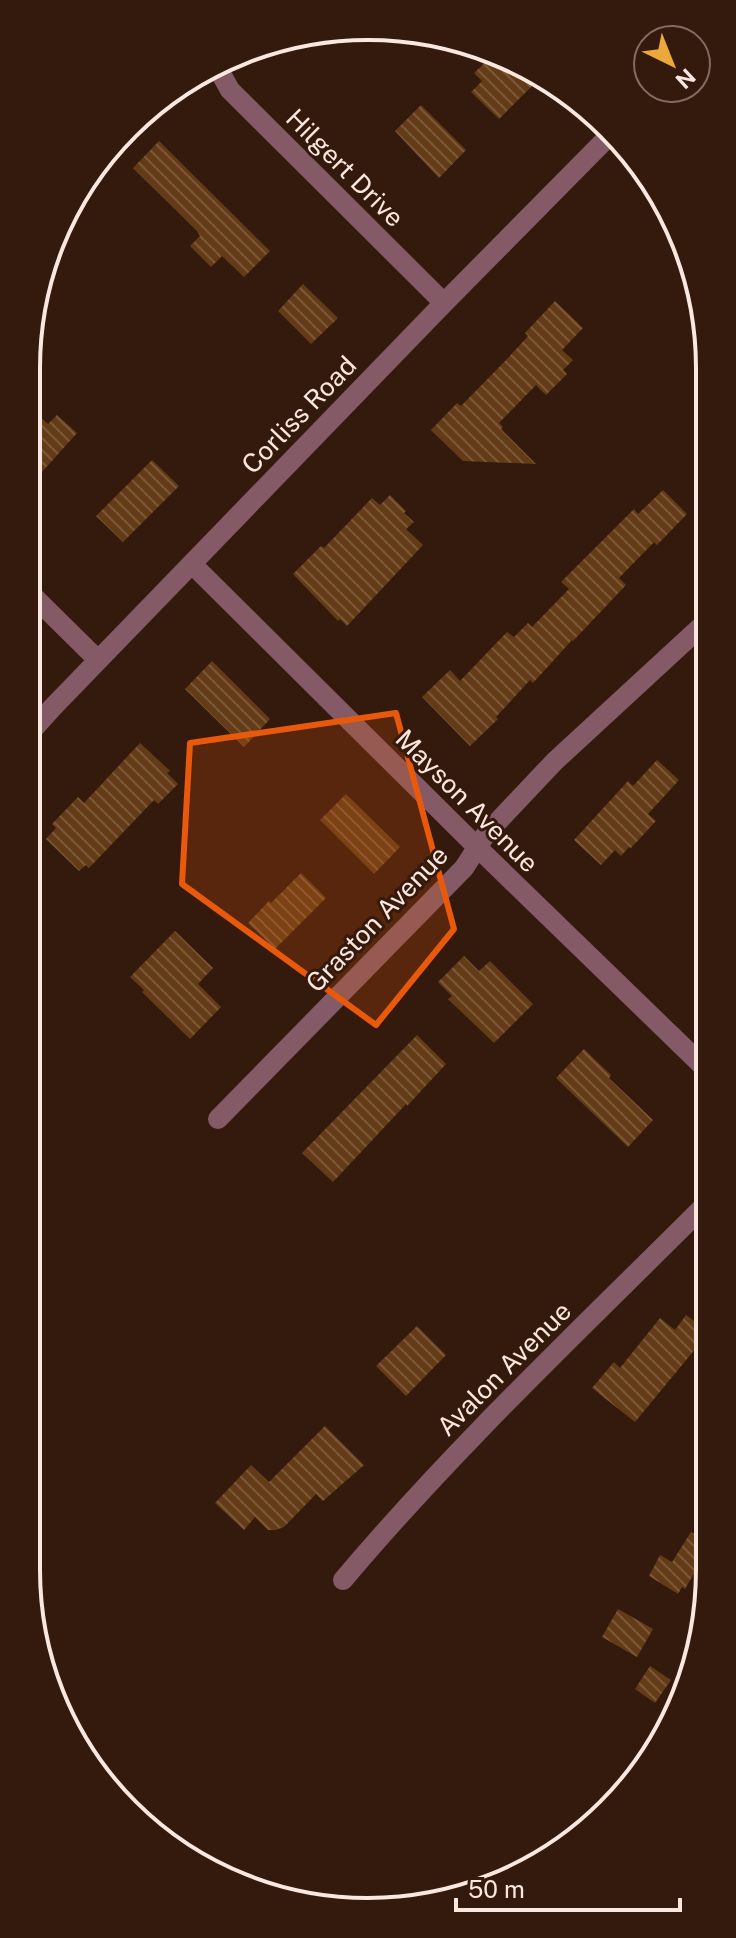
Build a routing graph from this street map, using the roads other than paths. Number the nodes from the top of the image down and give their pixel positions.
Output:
1 (221, 75) edge
2 (604, 141) edge
3 (444, 303) junction
4 (192, 564) junction
5 (40, 603) edge
6 (696, 631) edge
7 (98, 660) junction
8 (40, 722) edge
9 (478, 848) junction
10 (696, 1059) edge
11 (218, 1119) dead end
12 (696, 1214) edge
13 (343, 1580) dead end

1 - 3 street, Hilgert Drive
2 - 3 street, Corliss Road
3 - 4 street, Corliss Road
4 - 7 street, Corliss Road
4 - 9 street, Mayson Avenue
5 - 7 street
6 - 9 street, Graston Avenue
7 - 8 street, Corliss Road
9 - 10 street, Mayson Avenue
9 - 11 street, Graston Avenue
12 - 13 street, Avalon Avenue

